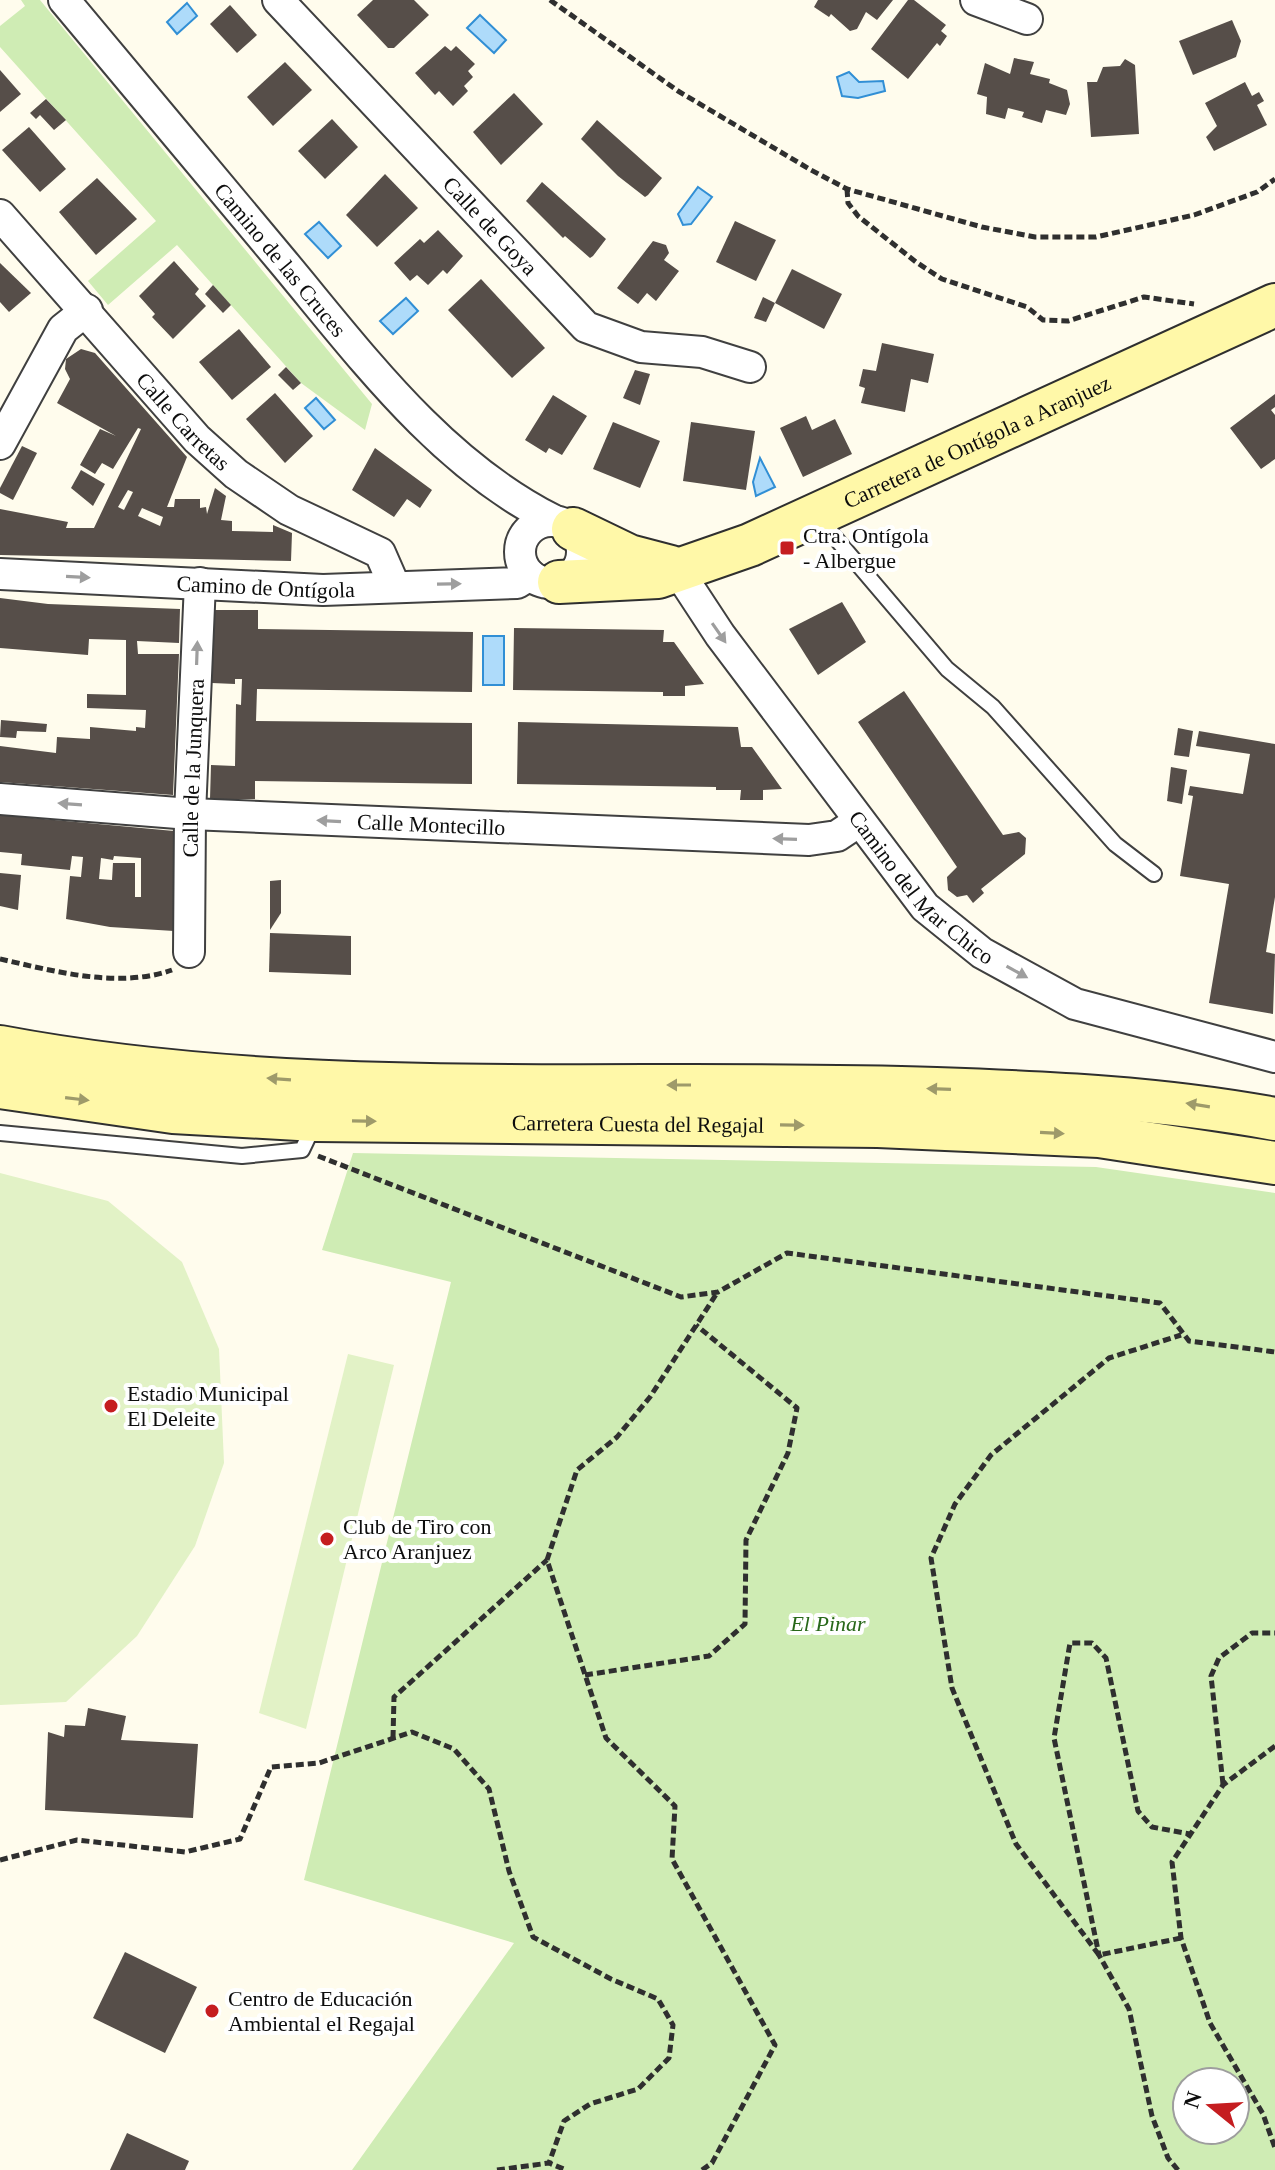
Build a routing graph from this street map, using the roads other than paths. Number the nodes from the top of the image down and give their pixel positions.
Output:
1 (64, 0) edge
2 (278, 0) edge
3 (976, 0) edge
4 (1027, 19) dead end
5 (0, 215) edge
6 (1275, 305) edge
7 (87, 310) junction
8 (750, 367) dead end
9 (0, 444) edge
10 (514, 501) junction
11 (824, 514) junction
12 (563, 525) junction
13 (520, 545) junction
14 (676, 568) junction
15 (0, 574) edge
16 (544, 579) junction
17 (200, 583) junction
18 (394, 585) junction
19 (0, 799) edge
20 (190, 814) junction
21 (858, 822) junction
22 (1154, 874) dead end
23 (189, 952) road end
24 (0, 1047) edge
25 (1275, 1057) edge
26 (0, 1087) edge
27 (1275, 1119) edge
28 (0, 1133) edge
29 (309, 1135) junction
30 (1275, 1163) edge

1 - 10 street, Camino de las Cruces
2 - 8 street, Calle de Goya
3 - 4 street
5 - 7 street, Calle Carretas
6 - 11 main road, Carretera de Ontígola a Aranjuez
7 - 9 street
7 - 18 street, Calle Carretas
10 - 12 street, Camino de las Cruces
10 - 13 street
11 - 14 main road, Carretera de Ontígola a Aranjuez
11 - 22 lane
12 - 13 street
12 - 14 main road
12 - 16 street
13 - 16 street
14 - 16 main road, Carretera de Ontígola a Aranjuez
14 -> 21 street, Camino del Mar Chico
15 -> 17 street, Camino de Ontígola
18 -> 16 street, Camino de Ontígola
17 - 18 street, Camino de Ontígola
20 -> 17 street, Calle de la Junquera
20 -> 19 street, Calle Montecillo
21 -> 20 street, Calle Montecillo
20 - 23 street, Calle de la Junquera
21 -> 25 street, Camino del Mar Chico
27 -> 24 main road, Carretera Cuesta del Regajal
26 -> 29 main road, Carretera Cuesta del Regajal
28 - 29 lane
29 -> 30 main road, Carretera Cuesta del Regajal

